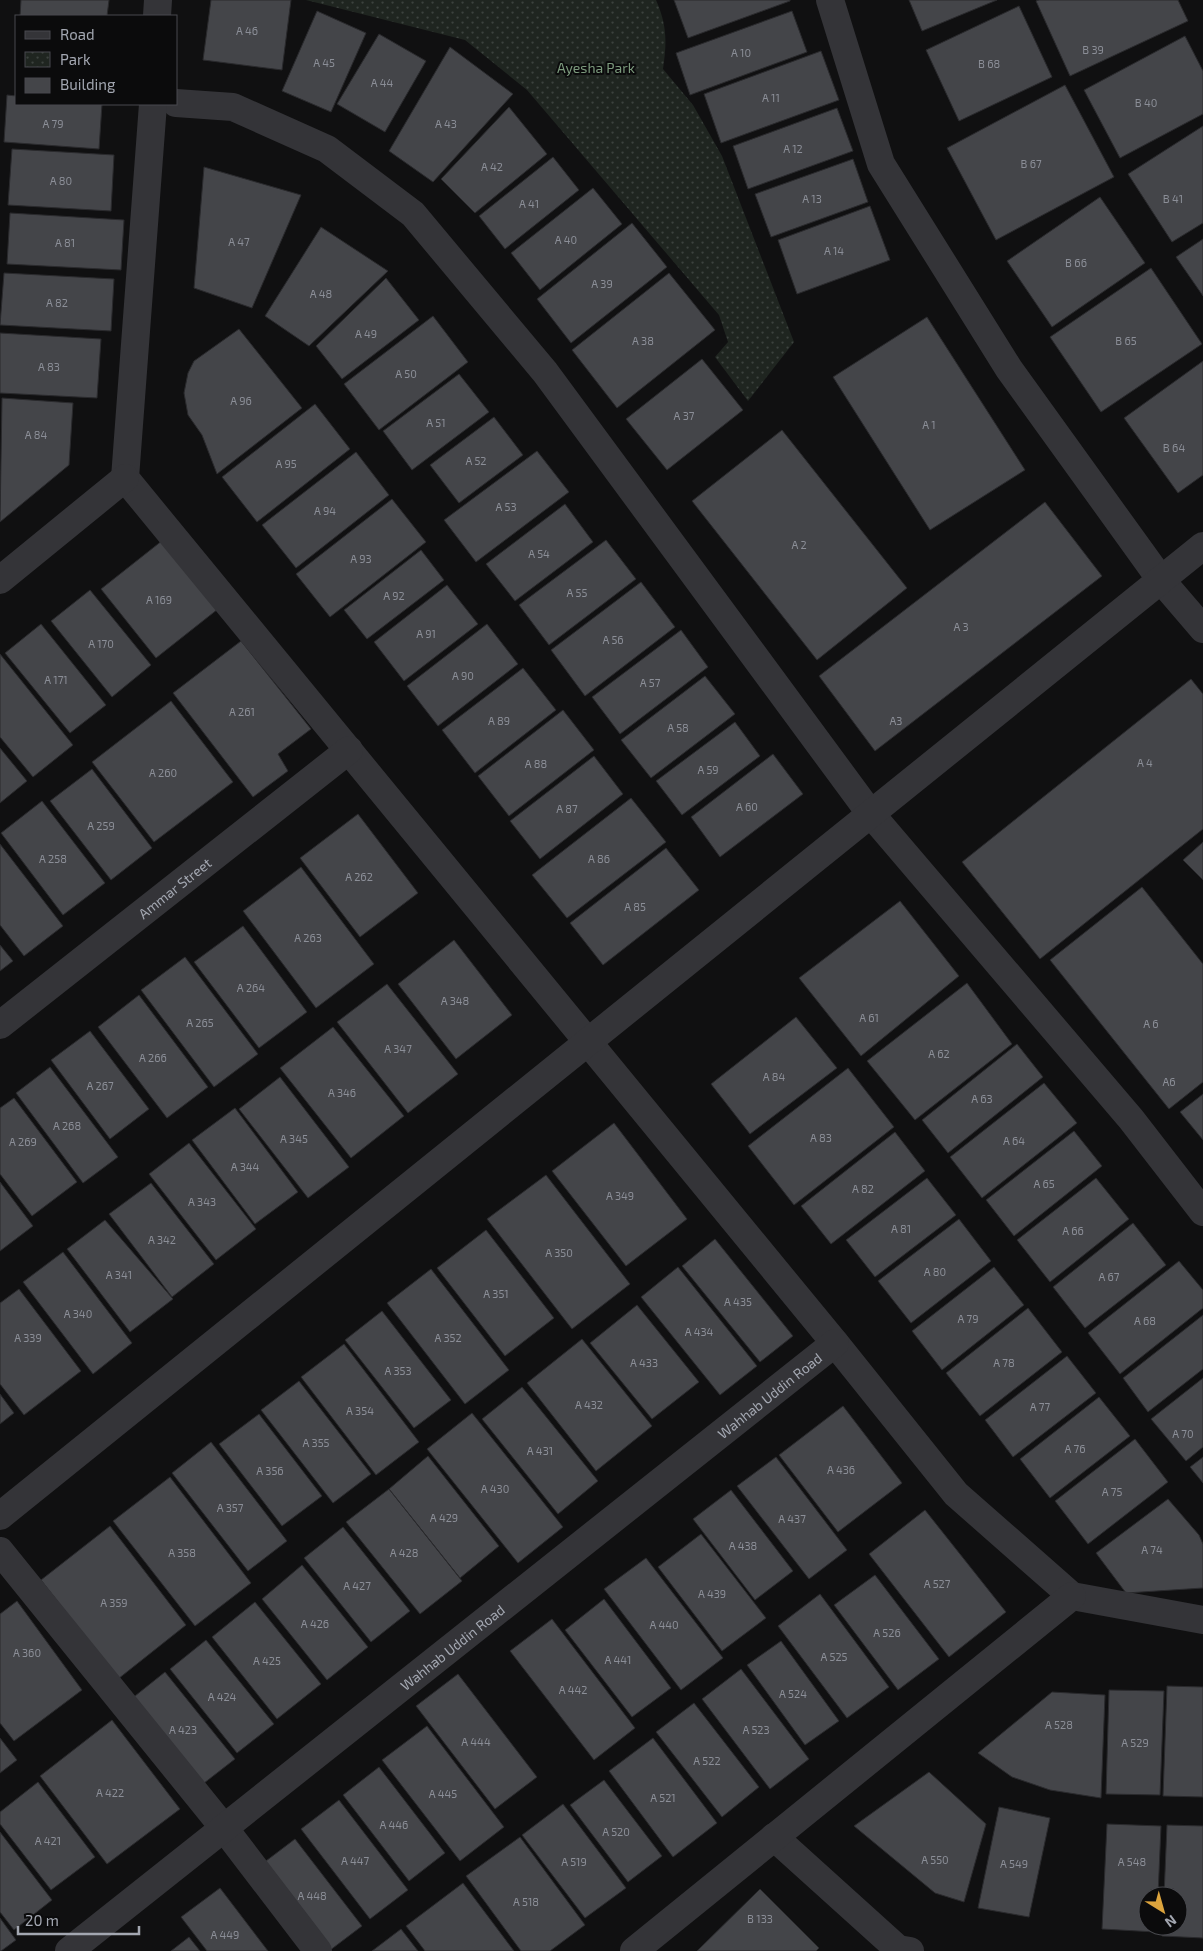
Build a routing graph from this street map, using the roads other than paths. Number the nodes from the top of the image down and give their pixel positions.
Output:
1 (158, 0) edge
2 (830, 0) edge
3 (157, 15) edge
4 (178, 103) edge
5 (153, 105) edge
6 (125, 478) junction
7 (1203, 546) edge
8 (0, 580) edge
9 (1161, 580) junction
10 (1203, 629) edge
11 (349, 750) junction
12 (870, 813) junction
13 (0, 1024) edge
14 (588, 1041) junction
15 (1203, 1212) edge
16 (835, 1343) junction
17 (0, 1516) edge
18 (0, 1551) edge
19 (1072, 1596) junction
20 (1203, 1620) edge
21 (224, 1828) junction
22 (774, 1837) junction
23 (69, 1951) edge
24 (318, 1951) edge
25 (634, 1951) edge
26 (910, 1951) edge

1 - 3 street
2 - 9 street
4 - 12 street
5 - 6 street
6 - 8 street
6 - 11 street
7 - 9 street
9 - 10 street
9 - 12 street
11 - 13 street, Ammar Street
11 - 14 street
12 - 14 street
12 - 15 street
14 - 16 street
14 - 17 street
16 - 19 street
16 - 21 street, Wahhab Uddin Road
18 - 21 street
19 - 20 street
19 - 22 street
21 - 23 street, Wahhab Uddin Road
21 - 24 street
22 - 25 street
22 - 26 street

